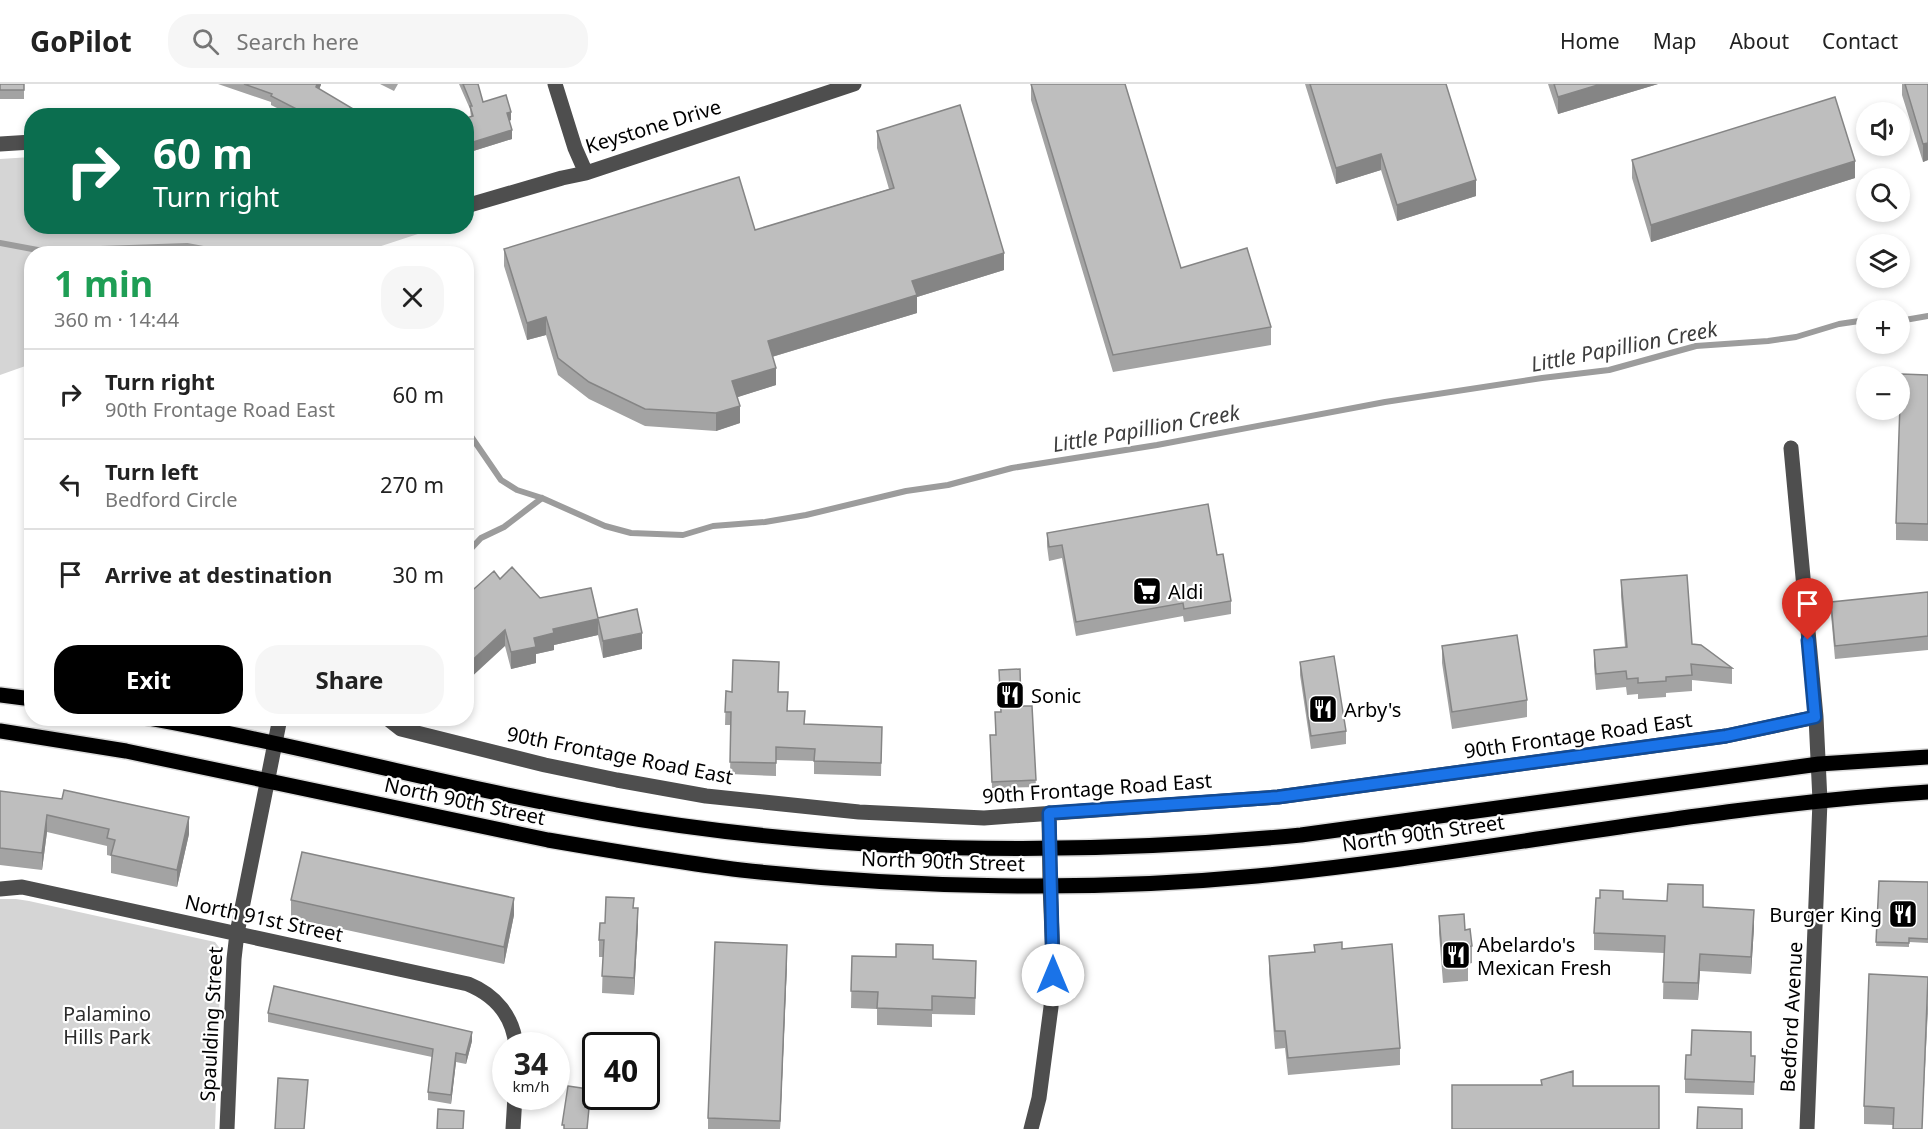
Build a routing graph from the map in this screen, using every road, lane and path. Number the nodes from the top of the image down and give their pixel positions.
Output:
1 (555, 84) edge
2 (854, 84) edge
3 (24, 142) edge
4 (0, 144) edge
5 (586, 173) junction
6 (474, 204) edge
7 (1791, 448) dead end
8 (0, 695) edge
9 (24, 698) edge
10 (1815, 717) junction
11 (187, 726) edge
12 (278, 726) edge
13 (396, 726) edge
14 (0, 731) edge
15 (274, 744) junction
16 (1928, 757) edge
17 (1819, 764) junction
18 (266, 779) junction
19 (1928, 792) edge
20 (1820, 801) junction
21 (1049, 813) junction
22 (1049, 849) junction
23 (1050, 885) junction
24 (0, 889) edge
25 (237, 933) junction
26 (513, 1032) edge
27 (514, 1110) edge
28 (227, 1129) edge
29 (513, 1129) edge
30 (1031, 1129) edge
31 (1807, 1129) edge

1 - 5 street, Keystone Drive
2 - 5 street, Keystone Drive
3 - 4 street
5 - 6 street
7 - 10 street, Bedford Avenue
8 - 9 main road
10 - 17 street, Bedford Avenue
10 - 21 street, 90th Frontage Road East
11 - 15 main road, North 90th Street
12 - 15 street
13 - 21 street, 90th Frontage Road East
14 - 18 main road, North 90th Street
15 - 18 street
15 - 22 main road, North 90th Street
16 - 17 main road, North 90th Street
17 - 20 street, Bedford Avenue
17 - 22 main road, North 90th Street
18 - 23 main road, North 90th Street
18 - 25 street, Spaulding Street
19 - 20 main road, North 90th Street
20 - 23 main road, North 90th Street
20 - 31 street, Bedford Avenue
21 - 22 street
22 - 23 street
23 - 30 street
24 - 25 street, North 91st Street
25 - 26 street, North 91st Street
25 - 28 street, Spaulding Street
27 - 29 street

